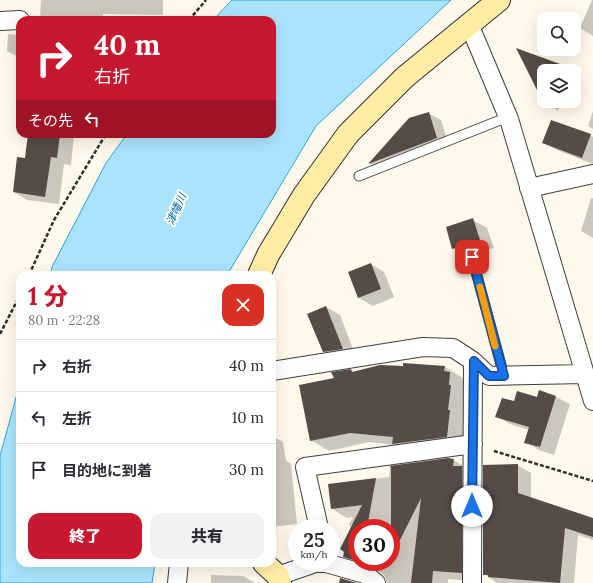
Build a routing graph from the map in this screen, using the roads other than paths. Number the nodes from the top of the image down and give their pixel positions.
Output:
1 (499, 0) edge
2 (16, 20) edge
3 (0, 21) edge
4 (469, 24) junction
5 (508, 117) junction
6 (593, 174) edge
7 (359, 176) dead end
8 (529, 188) junction
9 (472, 257) dead end
10 (261, 271) edge
11 (474, 361) junction
12 (276, 370) edge
13 (585, 374) junction
14 (504, 376) junction
15 (593, 401) edge
16 (473, 444) junction
17 (316, 519) edge
18 (340, 566) edge
19 (179, 567) edge
20 (288, 570) edge
21 (274, 574) edge
22 (177, 583) edge
23 (376, 583) edge
24 (472, 583) edge

1 - 4 street
2 - 3 street
4 - 5 street
4 - 10 street
5 - 7 lane
5 - 8 street
6 - 8 street
8 - 13 street
9 - 14 lane
11 - 12 street
11 - 14 street
11 - 16 street
13 - 14 street
13 - 15 street
16 - 17 street
16 - 24 street
18 - 23 street
19 - 22 street
20 - 21 street

